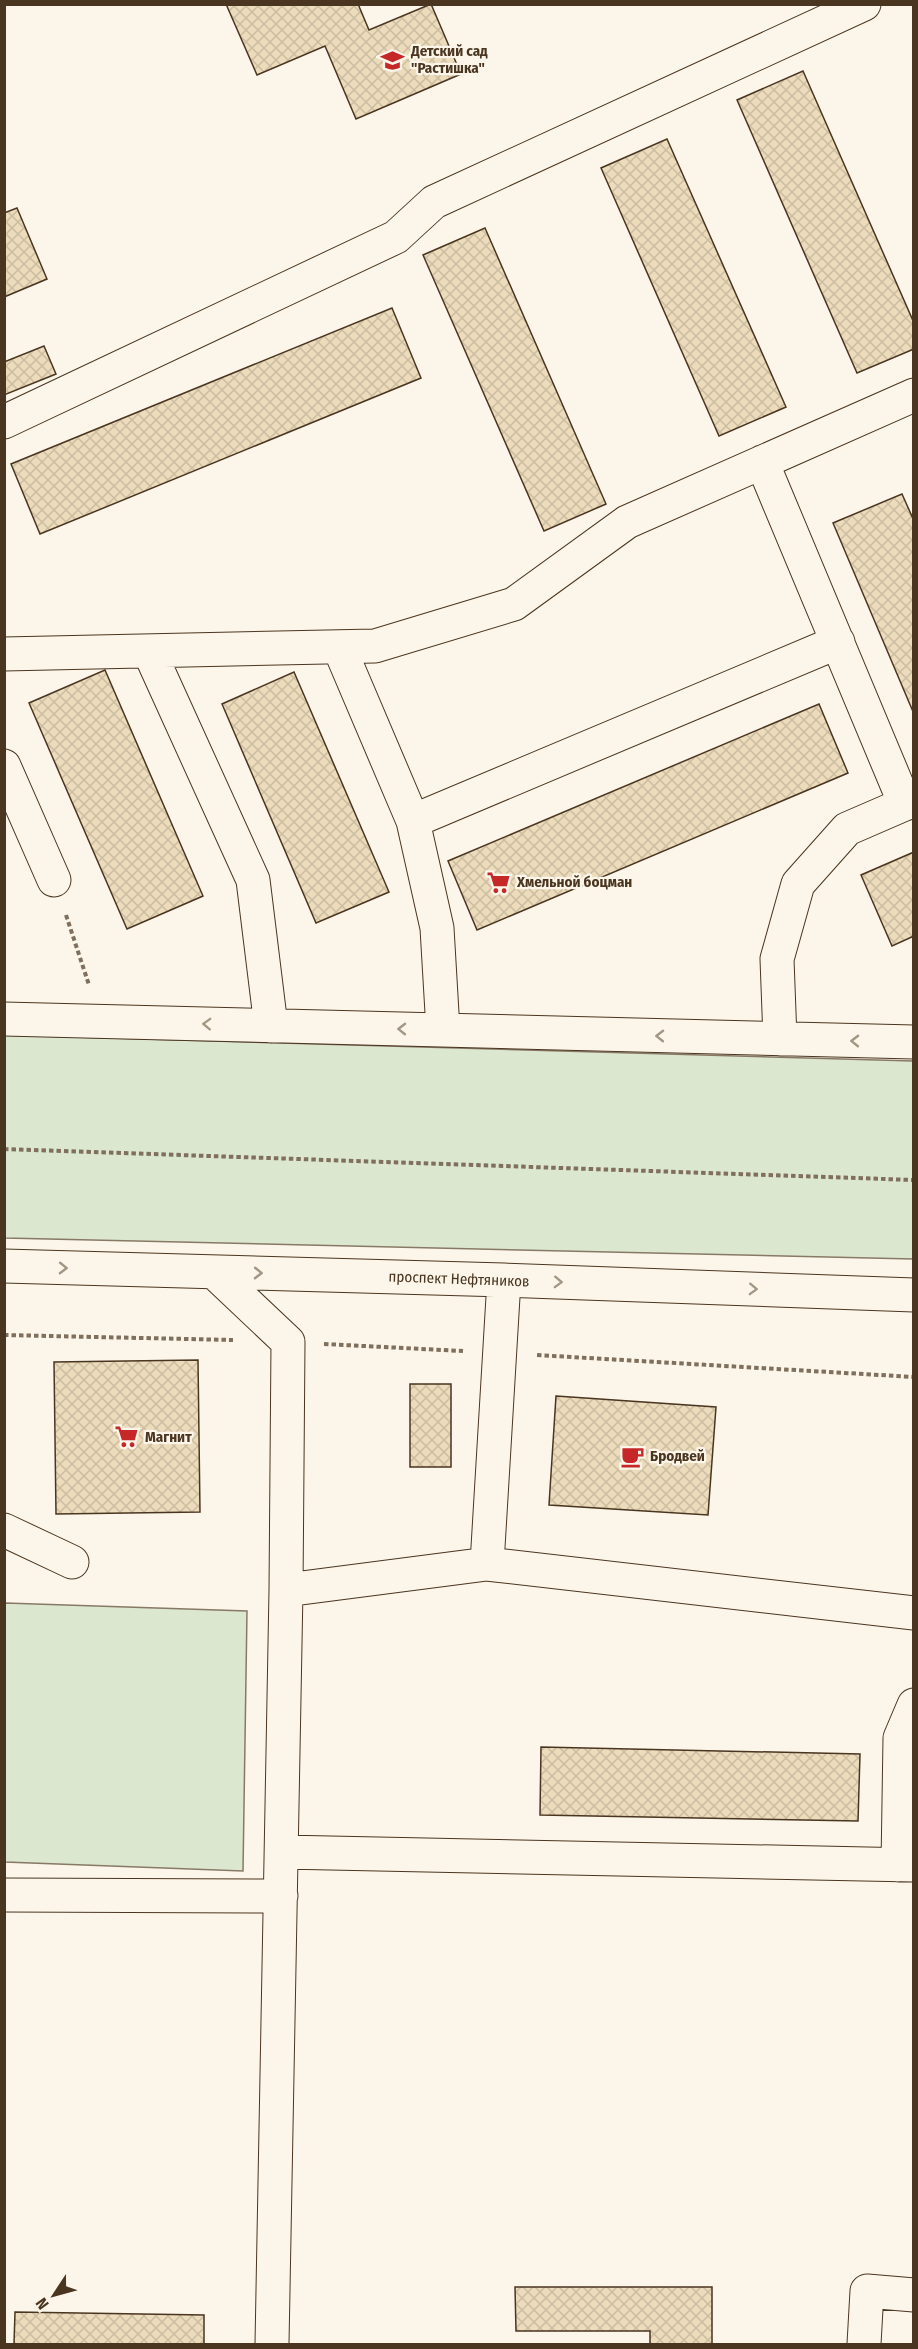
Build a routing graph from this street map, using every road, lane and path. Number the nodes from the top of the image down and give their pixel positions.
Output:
1 (864, 4) edge
2 (914, 395) edge
3 (4, 422) edge
4 (762, 462) junction
5 (838, 642) junction
6 (339, 647) junction
7 (149, 651) junction
8 (4, 654) edge
9 (4, 766) edge
10 (909, 802) edge
11 (413, 820) junction
12 (54, 880) joint
13 (4, 1019) edge
14 (101, 1021) junction
15 (271, 1026) junction
16 (443, 1030) junction
17 (780, 1039) junction
18 (914, 1042) edge
19 (4, 1149) edge
20 (914, 1180) edge
21 (4, 1266) edge
22 (214, 1272) junction
23 (504, 1280) junction
24 (914, 1295) edge
25 (4, 1335) edge
26 (288, 1342) junction
27 (500, 1353) junction
28 (914, 1377) edge
29 (4, 1530) edge
30 (72, 1562) dead end
31 (487, 1564) junction
32 (286, 1590) junction
33 (914, 1613) edge
34 (914, 1705) edge
35 (282, 1852) junction
36 (906, 1865) edge
37 (4, 1895) edge
38 (281, 1896) junction
39 (914, 2295) edge
40 (272, 2344) edge
41 (864, 2344) edge

1 - 3 street
2 - 4 street
4 - 5 street
4 - 6 street
5 - 10 street
5 - 11 street
6 - 7 street
6 - 11 street
7 - 8 street
7 - 15 street
9 - 12 street
10 - 17 street
11 - 16 street
12 - 14 path
13 - 14 street
15 -> 14 street
16 -> 15 street
17 -> 16 street
18 -> 17 street
19 - 20 path
21 -> 22 street, проспект Нефтяников
22 -> 23 street, проспект Нефтяников
22 - 26 street
23 -> 24 street, проспект Нефтяников
23 - 27 street
25 - 26 path
26 - 27 path
26 - 32 street
27 - 28 path
27 - 31 street
29 - 30 street
31 - 32 street
31 - 33 street
32 - 35 street
34 - 36 street
35 - 36 street
35 - 38 street
37 - 38 street
38 - 40 street
39 - 41 street

